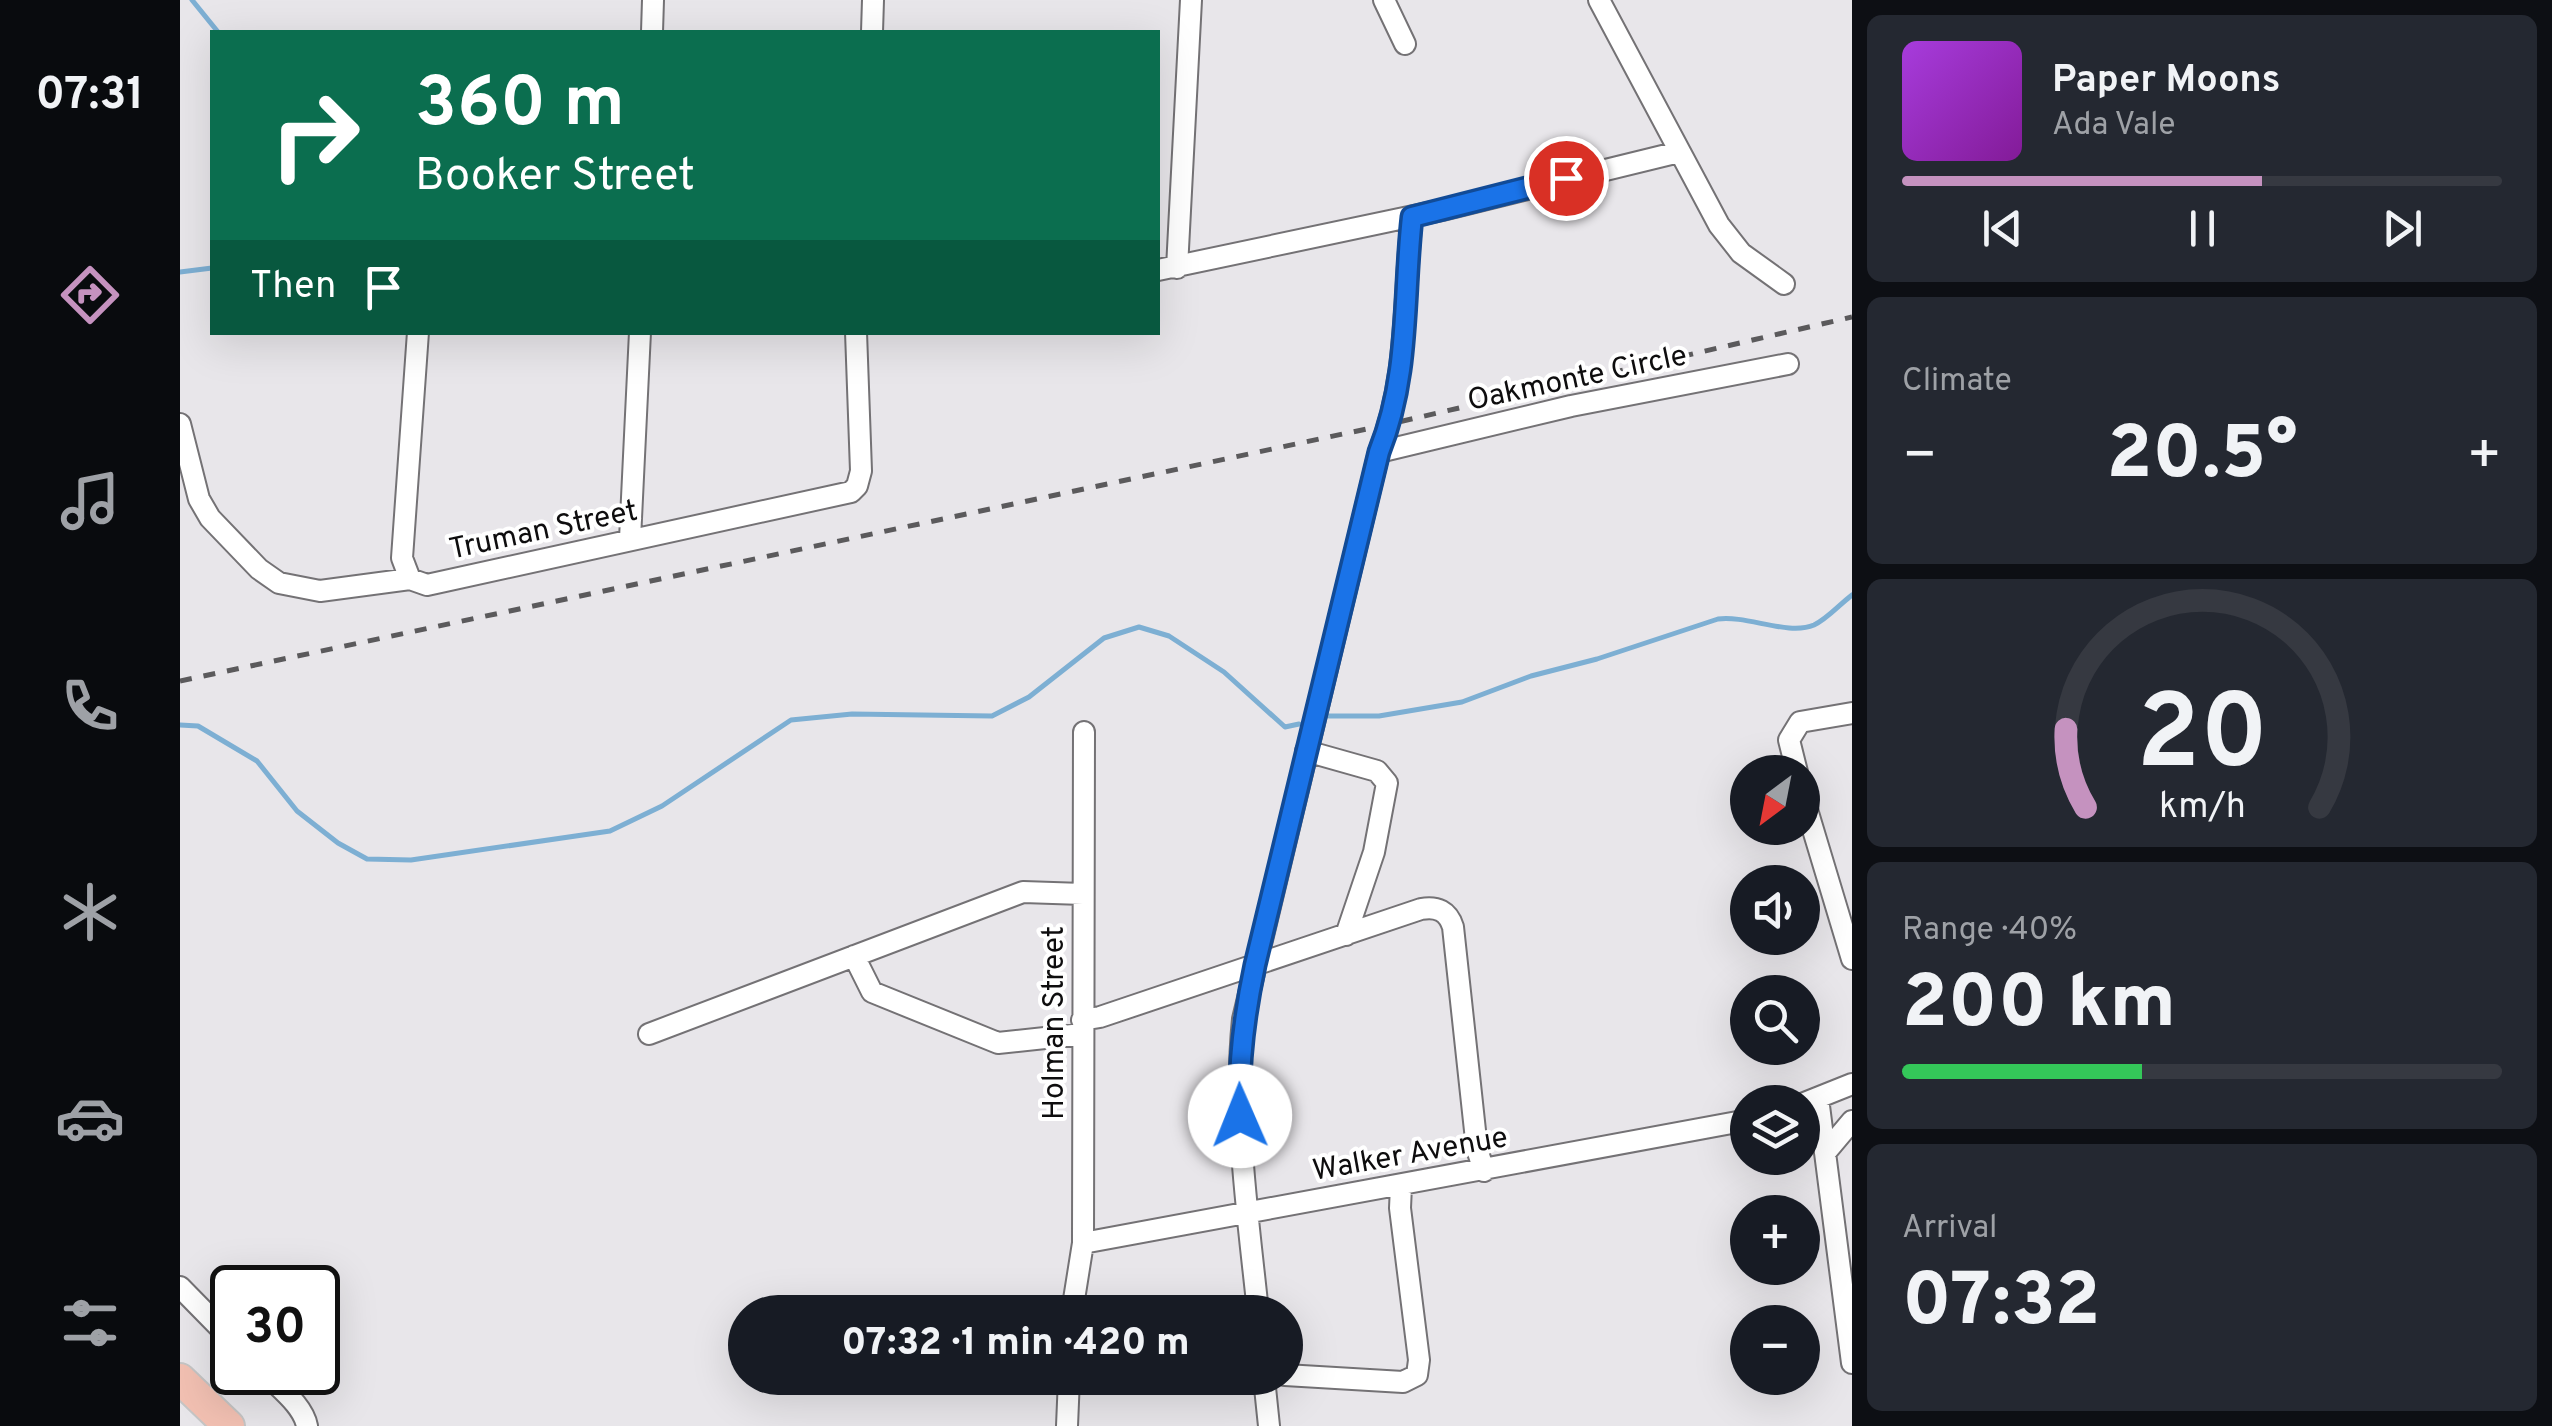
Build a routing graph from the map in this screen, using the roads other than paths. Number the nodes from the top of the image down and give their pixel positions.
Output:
1 (653, 0) edge
2 (873, 0) edge
3 (1191, 0) edge
4 (1384, 0) edge
5 (1600, 0) edge
6 (652, 30) edge
7 (872, 30) edge
8 (1405, 44) dead end
9 (1679, 152) junction
10 (1412, 217) junction
11 (1168, 269) edge
12 (1784, 284) dead end
13 (418, 335) edge
14 (640, 335) edge
15 (856, 335) edge
16 (1788, 364) dead end
17 (180, 424) edge
18 (1379, 452) junction
19 (630, 539) junction
20 (410, 579) junction
21 (1852, 713) edge
22 (1084, 732) dead end
23 (1306, 751) junction
24 (1793, 755) edge
25 (1818, 845) edge
26 (1083, 894) junction
27 (1346, 935) junction
28 (854, 956) junction
29 (1852, 959) edge
30 (1255, 965) junction
31 (1082, 1027) junction
32 (649, 1034) dead end
33 (1852, 1084) edge
34 (1820, 1096) edge
35 (1852, 1122) edge
36 (1730, 1123) edge
37 (1820, 1133) edge
38 (1826, 1153) junction
39 (1484, 1171) junction
40 (1401, 1186) junction
41 (1248, 1211) junction
42 (1083, 1243) junction
43 (180, 1287) edge
44 (1075, 1295) edge
45 (1256, 1295) edge
46 (210, 1318) edge
47 (1852, 1364) edge
48 (1303, 1375) edge
49 (180, 1379) edge
50 (286, 1395) edge
51 (1069, 1395) edge
52 (1266, 1395) edge
53 (229, 1426) edge
54 (307, 1426) edge
55 (1067, 1426) edge
56 (1269, 1426) edge

1 - 6 street
2 - 7 street
3 - 11 street
4 - 8 street
5 - 9 street
9 - 10 street
9 - 12 street
10 - 11 street
10 - 18 street
13 - 20 street
14 - 19 street
15 - 19 street, Truman Street
16 - 18 street, Oakmonte Circle
17 - 20 street, Truman Street
18 - 23 street
19 - 20 street, Truman Street
21 - 24 street
22 - 26 street, Holman Street
23 - 27 street
23 - 30 street
25 - 29 street
26 - 28 street
26 - 31 street, Holman Street
27 - 30 street
27 - 39 street
28 - 31 street
28 - 32 street
30 - 31 street
30 - 41 street
31 - 42 street, Holman Street
33 - 34 street
35 - 38 street
36 - 39 street, Walker Avenue
37 - 38 street
38 - 47 street
39 - 40 street, Walker Avenue
40 - 41 street, Walker Avenue
40 - 48 street
41 - 42 street, Walker Avenue
41 - 45 street
42 - 44 street, Holman Street
43 - 46 street
49 - 53 highway
50 - 54 street
51 - 55 street
52 - 56 street

